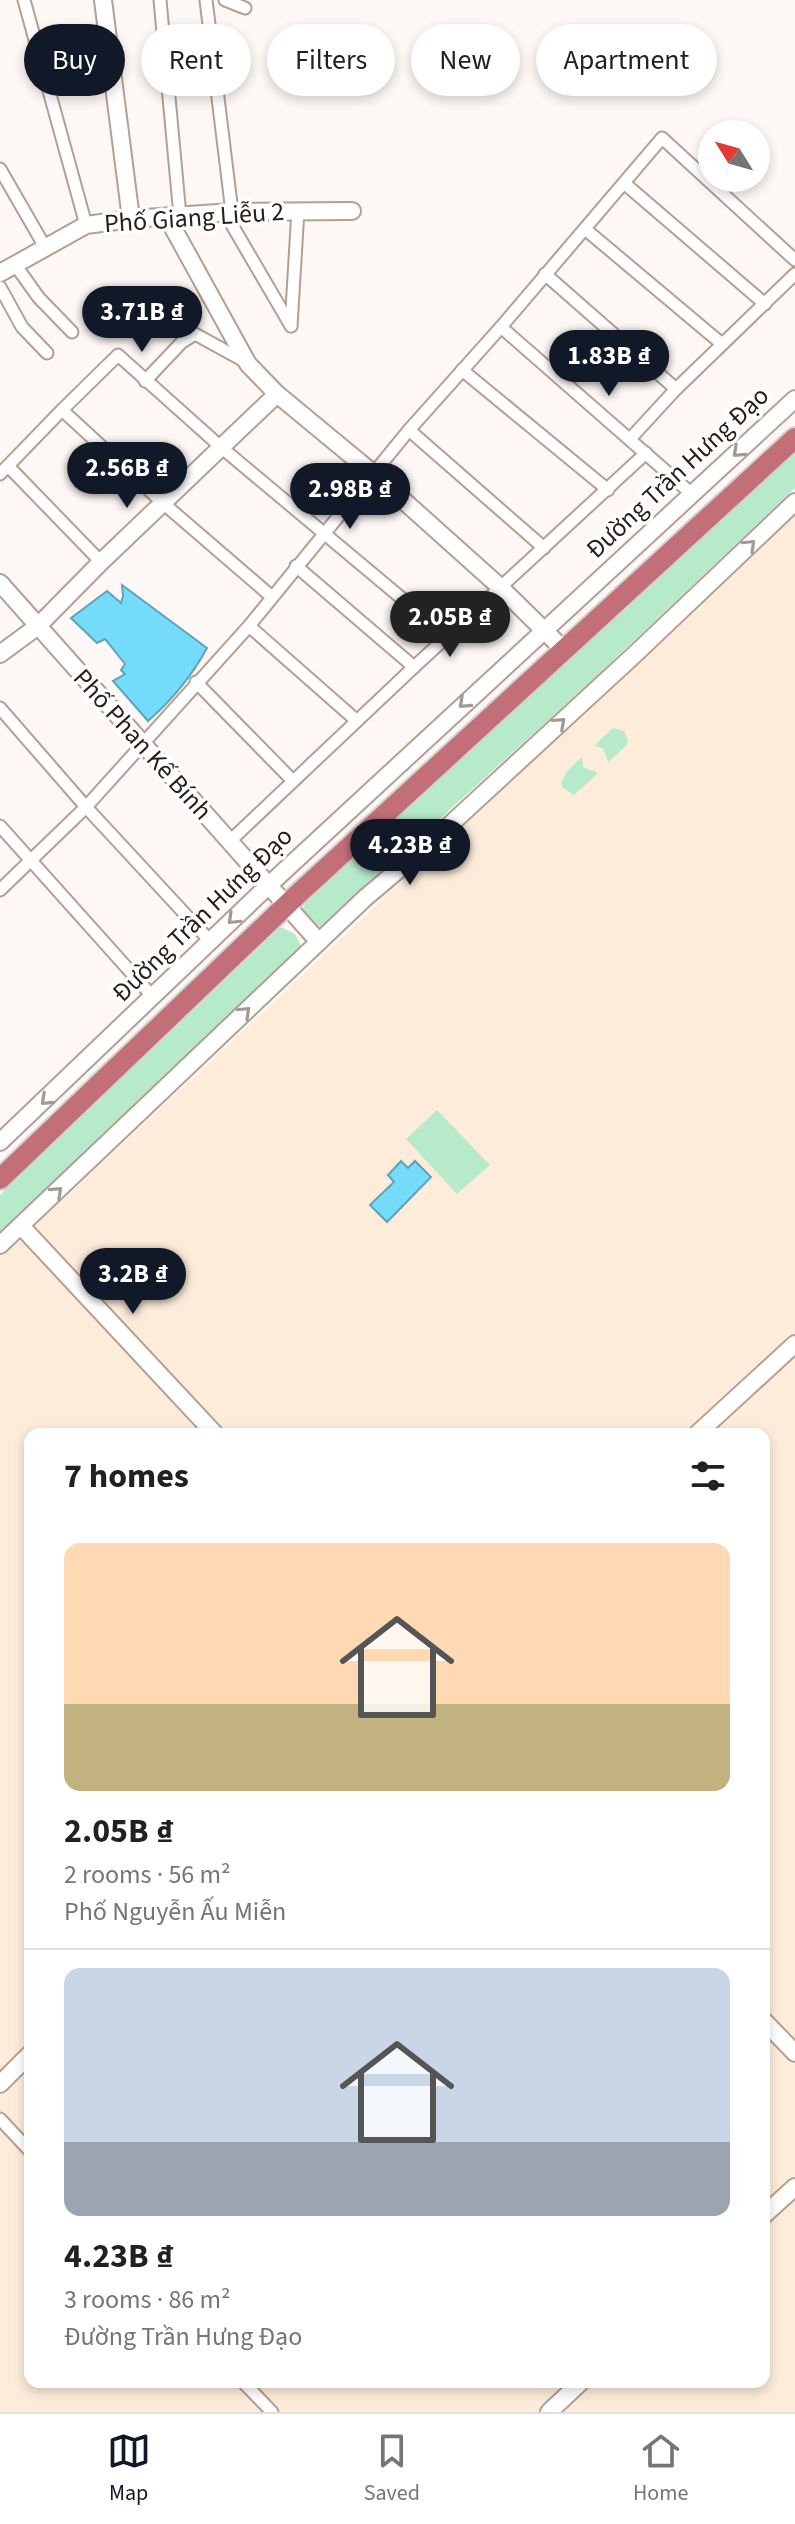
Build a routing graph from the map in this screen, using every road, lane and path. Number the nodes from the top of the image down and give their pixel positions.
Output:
1 (24, 0) edge
2 (103, 0) edge
3 (160, 0) edge
4 (206, 0) edge
5 (225, 0) edge
6 (245, 8) dead end
7 (0, 169) edge
8 (624, 183) junction
9 (298, 210) junction
10 (352, 211) dead end
11 (229, 213) junction
12 (174, 216) junction
13 (131, 219) junction
14 (86, 225) junction
15 (585, 229) junction
16 (45, 247) junction
17 (795, 260) edge
18 (4, 273) edge
19 (545, 274) junction
20 (795, 274) edge
21 (765, 304) junction
22 (501, 327) junction
23 (72, 332) dead end
24 (722, 344) junction
25 (47, 353) dead end
26 (248, 364) junction
27 (462, 370) junction
28 (145, 381) junction
29 (676, 389) junction
30 (277, 394) junction
31 (795, 399) edge
32 (62, 410) junction
33 (409, 430) junction
34 (795, 438) edge
35 (630, 439) junction
36 (222, 448) junction
37 (646, 453) junction
38 (4, 470) edge
39 (375, 475) junction
40 (608, 490) junction
41 (693, 495) junction
42 (795, 502) edge
43 (163, 503) junction
44 (324, 534) junction
45 (544, 548) junction
46 (101, 562) junction
47 (296, 566) junction
48 (0, 583) edge
49 (500, 587) junction
50 (272, 597) junction
51 (38, 626) junction
52 (249, 626) junction
53 (545, 629) junction
54 (448, 637) junction
55 (565, 651) junction
56 (0, 654) edge
57 (414, 667) junction
58 (196, 682) junction
59 (0, 708) edge
60 (357, 721) junction
61 (142, 744) junction
62 (293, 781) junction
63 (86, 807) junction
64 (0, 826) edge
65 (230, 841) junction
66 (31, 861) junction
67 (270, 884) junction
68 (0, 890) edge
69 (286, 906) junction
70 (210, 941) junction
71 (319, 942) junction
72 (153, 997) junction
73 (0, 1142) edge
74 (0, 1179) edge
75 (21, 1226) junction
76 (0, 1245) edge
77 (794, 1347) edge
78 (209, 1428) edge
79 (704, 1428) edge
80 (770, 2027) edge
81 (795, 2053) edge
82 (24, 2060) edge
83 (0, 2084) edge
84 (0, 2119) edge
85 (24, 2145) edge
86 (795, 2187) edge
87 (770, 2210) edge
88 (249, 2388) edge
89 (575, 2388) edge
90 (272, 2412) edge
91 (549, 2412) edge

1 - 14 street
2 - 13 main road
3 - 12 street
4 - 11 street
5 - 6 street
7 - 16 street
8 - 15 street
8 - 17 street
8 - 21 street
9 - 10 main road, Phố Giang Liễu 2
9 - 11 main road, Phố Giang Liễu 2
9 - 11 street
11 - 12 main road, Phố Giang Liễu 2
12 - 13 main road, Phố Giang Liễu 2
12 - 26 main road
13 - 14 main road, Phố Giang Liễu 2
14 - 16 main road, Phố Giang Liễu 2
15 - 19 street
15 - 24 street
16 - 18 main road, Phố Giang Liễu 2
18 - 23 street
18 - 25 street
19 - 22 street
19 - 29 street
20 - 21 street
21 - 24 street
22 - 27 street
22 - 35 street
24 - 29 street
26 - 28 street
26 - 30 main road
27 - 33 street
27 - 40 street
28 - 32 street
28 - 36 street
29 - 35 street
30 - 36 main road
30 - 39 main road
31 -> 41 main road, Đường Trần Hưng Đạo
32 - 38 street
32 - 43 street
33 - 39 street
33 - 45 street
34 - 55 highway, Đường Trần Hưng Đạo
35 - 37 street
36 - 43 main road
36 - 44 street
37 - 40 street
37 - 41 street
38 - 46 street
39 - 44 street
39 - 49 main road
40 - 45 street
41 - 53 main road, Đường Trần Hưng Đạo
71 -> 42 main road
43 - 46 main road
43 - 50 street
44 - 47 street
44 - 54 street
45 - 49 street
46 - 51 main road
47 - 50 street
47 - 57 street
48 - 51 main road, Phố Phan Kế Bính
49 - 53 main road
49 - 54 street
50 - 52 street
51 - 56 main road
51 - 61 main road, Phố Phan Kế Bính
52 - 58 street
52 - 60 street
53 - 55 main road
53 -> 67 main road, Đường Trần Hưng Đạo
54 - 57 street
55 - 69 highway, Đường Trần Hưng Đạo
57 - 60 street
58 - 61 street
58 - 62 street
59 - 63 street
60 - 62 street
61 - 63 street
61 - 65 main road, Phố Phan Kế Bính
62 - 65 street
63 - 66 street
63 - 70 street
64 - 66 street
65 - 67 main road, Phố Phan Kế Bính
66 - 68 street
66 - 72 street
67 - 69 main road, Phố Phan Kế Bính
67 -> 70 main road, Đường Trần Hưng Đạo
69 - 71 main road, Phố Phan Kế Bính
69 - 74 highway, Đường Trần Hưng Đạo
70 - 72 main road, Đường Trần Hưng Đạo
75 -> 71 main road
72 -> 73 main road, Đường Trần Hưng Đạo
75 - 76 main road
75 - 78 main road
77 - 79 main road
80 - 81 main road
82 - 83 main road
84 - 85 street
86 - 87 main road
88 - 90 street
89 - 91 main road

